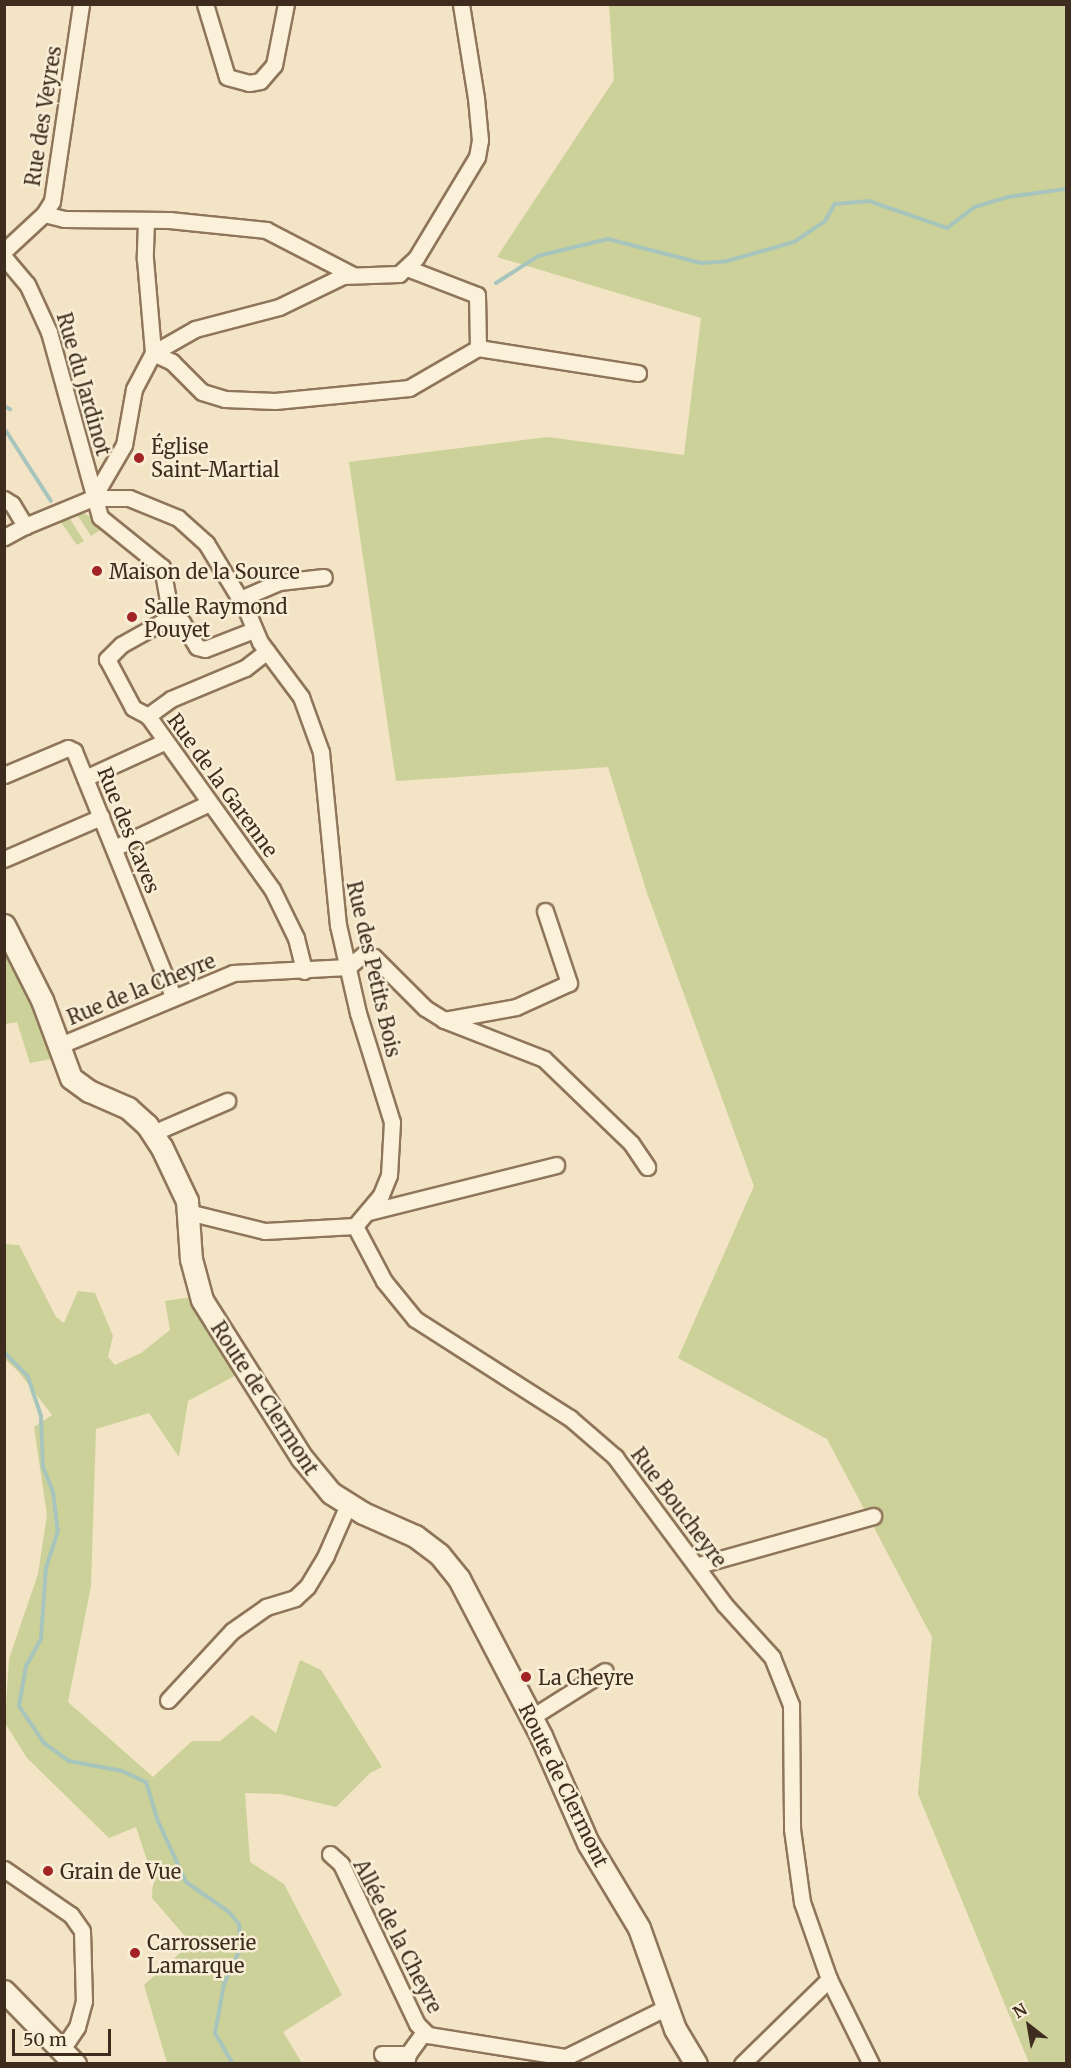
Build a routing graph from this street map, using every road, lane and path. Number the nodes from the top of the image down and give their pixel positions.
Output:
1 (81, 4) edge
2 (205, 4) edge
3 (286, 4) edge
4 (461, 4) edge
5 (44, 214) junction
6 (146, 221) junction
7 (4, 250) edge
8 (7, 266) edge
9 (407, 268) junction
10 (351, 274) junction
11 (478, 348) junction
12 (153, 353) junction
13 (638, 373) dead end
14 (93, 498) junction
15 (4, 499) edge
16 (25, 526) junction
17 (4, 537) edge
18 (324, 577) dead end
19 (240, 599) junction
20 (171, 617) junction
21 (254, 630) junction
22 (267, 651) junction
23 (148, 716) junction
24 (164, 742) junction
25 (4, 775) edge
26 (85, 778) junction
27 (209, 803) junction
28 (101, 817) junction
29 (114, 848) junction
30 (4, 859) edge
31 (545, 911) dead end
32 (4, 926) edge
33 (348, 967) junction
34 (304, 971) junction
35 (173, 996) junction
36 (444, 1020) junction
37 (58, 1046) junction
38 (226, 1101) dead end
39 (153, 1133) junction
40 (556, 1166) dead end
41 (647, 1167) dead end
42 (188, 1212) junction
43 (369, 1212) junction
44 (355, 1226) junction
45 (348, 1505) junction
46 (873, 1516) dead end
47 (699, 1565) junction
48 (605, 1671) dead end
49 (168, 1700) dead end
50 (531, 1717) junction
51 (330, 1854) dead end
52 (4, 1869) edge
53 (829, 1979) junction
54 (4, 1991) edge
55 (666, 2007) junction
56 (424, 2032) junction
57 (382, 2054) dead end
58 (69, 2056) edge
59 (407, 2059) edge
60 (696, 2064) edge
61 (742, 2064) edge
62 (871, 2064) edge

1 - 5 street, Rue des Veyres
2 - 3 street
4 - 9 street
5 - 6 street
5 - 7 street, Rue des Veyres
6 - 10 street
6 - 12 street
8 - 14 street, Rue du Jardinot
9 - 10 street
9 - 11 street
10 - 12 street
11 - 12 street
11 - 13 street
12 - 14 street
14 - 16 street
14 - 19 street, Rue des Petits Bois
14 - 20 street, Rue du Jardinot
15 - 16 street
16 - 17 street
18 - 19 street
19 - 21 street, Rue des Petits Bois
20 - 21 street
20 - 23 street
21 - 22 street, Rue des Petits Bois
22 - 23 street, Rue de la Garenne
22 - 33 street, Rue des Petits Bois
23 - 24 street, Rue de la Garenne
24 - 26 street
24 - 27 street, Rue de la Garenne
25 - 26 street, Rue des Caves
26 - 28 street, Rue des Caves
27 - 29 street
27 - 34 street, Rue de la Garenne
28 - 29 street, Rue des Caves
28 - 30 street
29 - 35 street, Rue des Caves
31 - 36 street
32 - 37 street, Route de Clermont
33 - 34 street, Rue de la Cheyre
33 - 36 street, Rue de la Cheyre
33 - 43 street, Rue des Petits Bois
34 - 35 street, Rue de la Cheyre
35 - 37 street, Rue de la Cheyre
36 - 41 street, Rue de la Cheyre
37 - 39 street, Route de Clermont
38 - 39 street
39 - 42 street, Route de Clermont
40 - 43 street
42 - 44 street
42 - 45 street, Route de Clermont
43 - 44 street, Rue des Petits Bois
44 - 47 street, Rue Boucheyre
45 - 49 street
45 - 50 street, Route de Clermont
46 - 47 street
47 - 53 street, Rue Boucheyre
48 - 50 street
50 - 55 street, Route de Clermont
51 - 56 street, Allée de la Cheyre
52 - 58 street
53 - 61 street
53 - 62 street, Rue Boucheyre
54 - 58 street
55 - 56 street, Allée de la Cheyre
55 - 60 street, Route de Clermont
56 - 59 street
57 - 59 street

